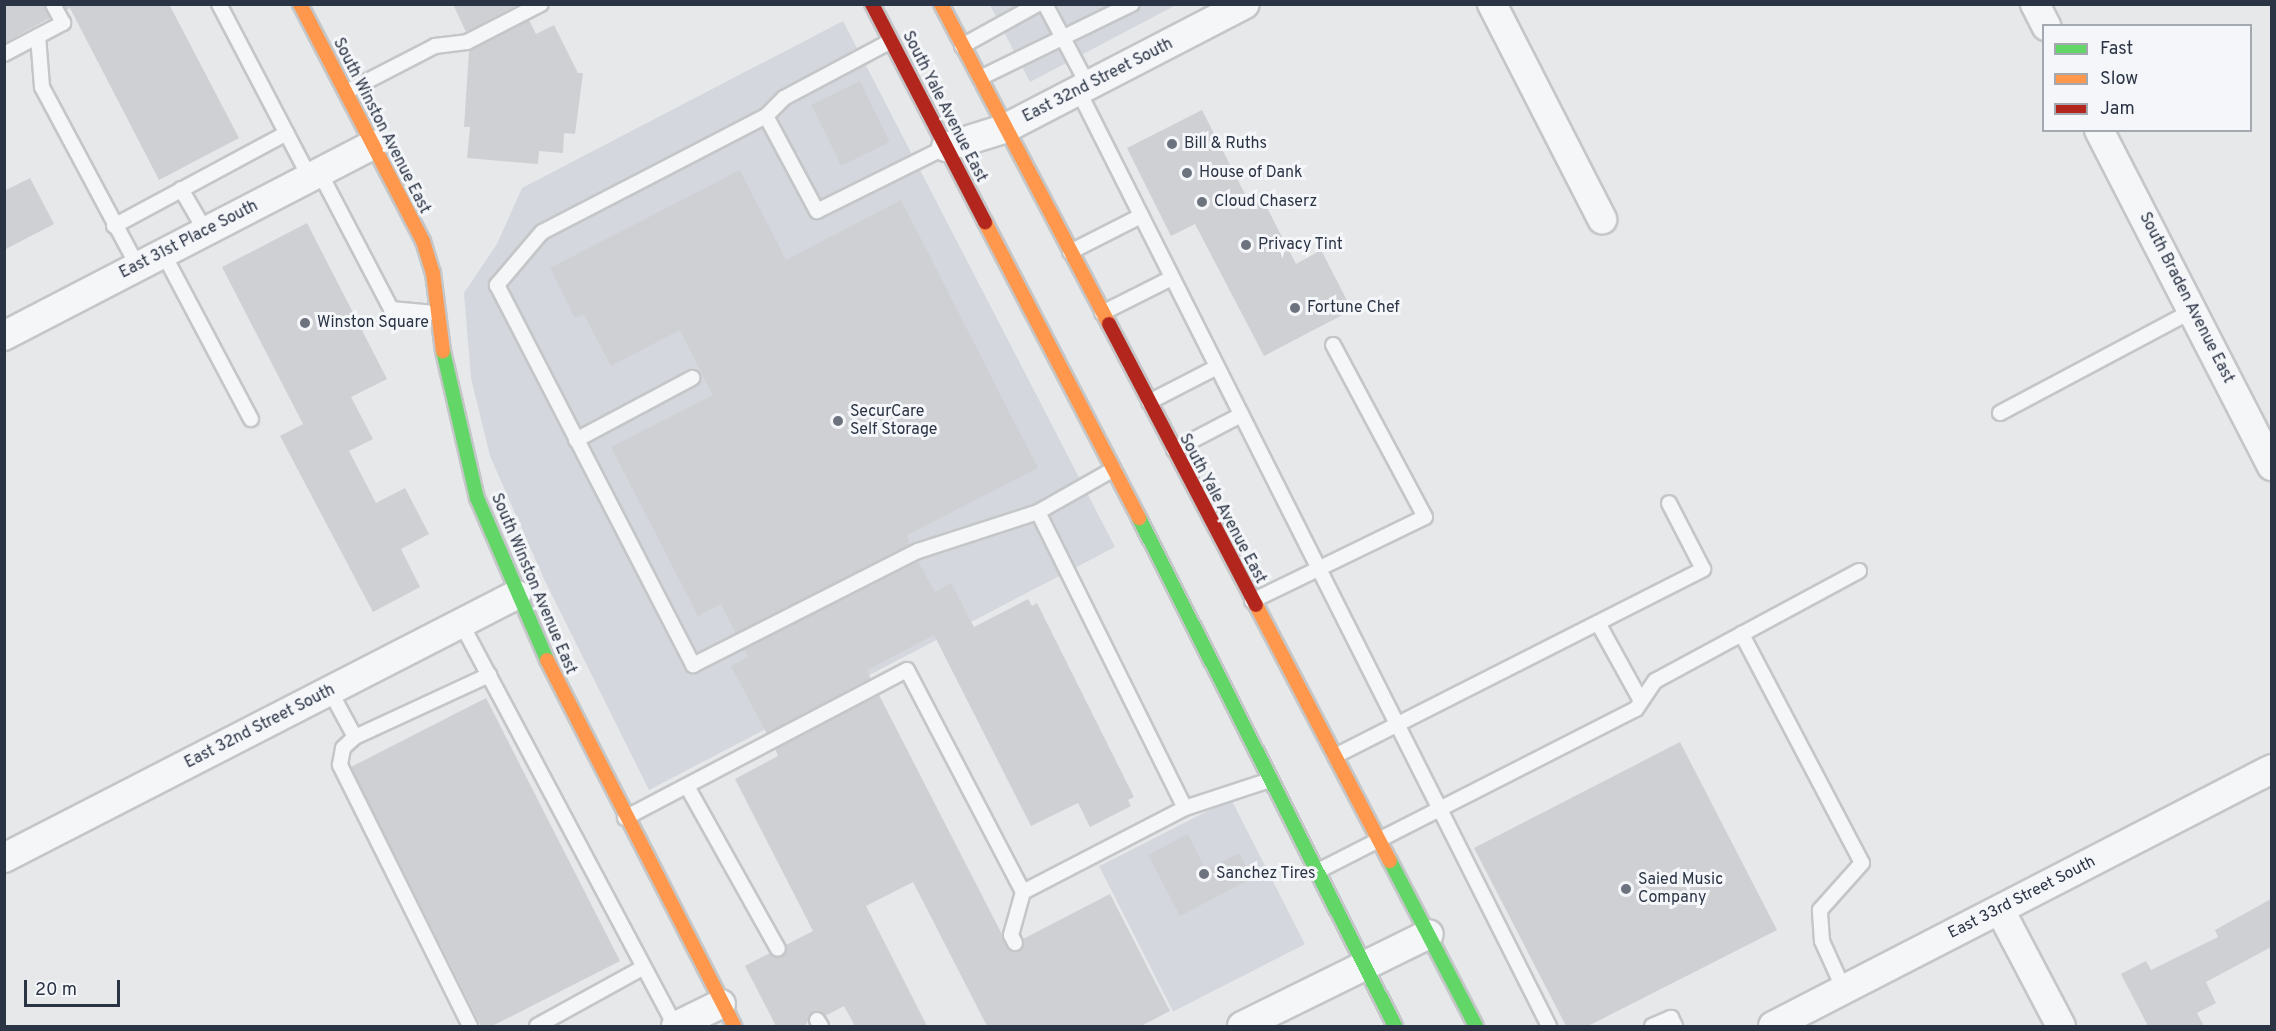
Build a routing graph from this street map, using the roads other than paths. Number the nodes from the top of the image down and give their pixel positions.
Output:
1 (53, 4) edge
2 (219, 4) edge
3 (300, 4) edge
4 (541, 4) edge
5 (872, 4) edge
6 (941, 4) edge
7 (1038, 4) edge
8 (1045, 4) edge
9 (1132, 4) edge
10 (1245, 4) edge
11 (1492, 4) edge
12 (2035, 4) edge
13 (2045, 24) edge
14 (39, 36) junction
15 (1064, 39) junction
16 (891, 41) junction
17 (962, 46) junction
18 (4, 54) edge
19 (978, 79) junction
20 (1084, 89) junction
21 (346, 92) junction
22 (766, 116) junction
23 (1004, 129) junction
24 (2100, 132) edge
25 (286, 133) junction
26 (373, 145) junction
27 (946, 147) junction
28 (315, 175) junction
29 (181, 189) junction
30 (1141, 216) junction
31 (1602, 219) dead end
32 (114, 225) junction
33 (206, 232) junction
34 (1068, 252) junction
35 (163, 254) junction
36 (138, 267) junction
37 (1172, 278) junction
38 (2192, 311) junction
39 (435, 313) junction
40 (1100, 314) junction
41 (4, 336) edge
42 (1333, 345) dead end
43 (1217, 367) junction
44 (692, 378) dead end
45 (1147, 403) junction
46 (2000, 413) dead end
47 (1241, 416) junction
48 (251, 419) dead end
49 (576, 440) junction
50 (1172, 451) junction
51 (2271, 466) edge
52 (1114, 469) junction
53 (1669, 503) dead end
54 (1038, 512) junction
55 (1318, 569) junction
56 (1859, 571) dead end
57 (516, 596) junction
58 (1252, 601) junction
59 (1598, 622) junction
60 (462, 623) junction
61 (1742, 634) junction
62 (489, 675) junction
63 (330, 691) junction
64 (1641, 701) junction
65 (1398, 723) junction
66 (355, 736) junction
67 (1335, 756) junction
68 (2271, 769) edge
69 (1270, 780) junction
70 (688, 788) junction
71 (1442, 807) junction
72 (1185, 808) junction
73 (625, 818) junction
74 (1379, 840) junction
75 (4, 858) edge
76 (1316, 872) junction
77 (1023, 892) junction
78 (2000, 910) junction
79 (1429, 934) junction
80 (1015, 943) dead end
81 (778, 949) dead end
82 (1364, 967) junction
83 (642, 968) junction
84 (1844, 990) junction
85 (727, 1015) edge
86 (470, 1026) edge
87 (537, 1026) edge
88 (675, 1026) edge
89 (1242, 1026) edge
90 (1395, 1026) edge
91 (1476, 1026) edge
92 (1549, 1026) edge
93 (1652, 1026) edge
94 (1675, 1026) edge
95 (1773, 1026) edge
96 (2061, 1026) edge

1 - 14 lane
2 - 25 lane
3 - 21 main road, South Winston Avenue East
4 - 21 lane
5 - 16 main road, South Yale Avenue East
6 - 17 main road, South Yale Avenue East
7 - 17 lane
8 - 15 lane
9 - 15 lane
10 - 20 street, East 32nd Street South
11 - 31 street
12 - 13 street
14 - 18 lane
14 - 32 lane
15 - 19 lane
15 - 20 lane
16 - 22 lane
16 - 27 main road, South Yale Avenue East
17 - 19 main road, South Yale Avenue East
19 - 23 main road, South Yale Avenue East
20 - 23 street, East 32nd Street South
20 - 30 lane
21 - 26 main road, South Winston Avenue East
22 - 27 lane
22 - 49 lane
23 - 27 street, East 32nd Street South
23 - 34 main road, South Yale Avenue East
24 - 38 street, South Braden Avenue East
25 - 28 lane
25 - 29 lane
26 - 28 street, East 31st Place South
26 - 39 main road, South Winston Avenue East
27 - 52 main road, South Yale Avenue East
28 - 33 street, East 31st Place South
28 - 39 lane
29 - 32 lane
29 - 33 lane
30 - 34 lane
30 - 37 lane
32 - 36 lane
33 - 35 street, East 31st Place South
34 - 40 main road, South Yale Avenue East
35 - 36 street, East 31st Place South
35 - 48 lane
36 - 41 street, East 31st Place South
37 - 40 lane
37 - 43 lane
38 - 46 lane
38 - 51 street, South Braden Avenue East
39 - 57 main road, South Winston Avenue East
40 - 45 main road, South Yale Avenue East
42 - 55 lane
43 - 45 lane
43 - 47 lane
44 - 49 lane
45 - 50 main road, South Yale Avenue East
47 - 50 lane
47 - 55 lane
49 - 54 lane
50 - 58 main road, South Yale Avenue East
52 - 54 lane
52 - 69 main road, South Yale Avenue East
53 - 59 lane
54 - 72 lane
55 - 58 lane
55 - 65 lane
56 - 61 lane
57 - 60 street, East 32nd Street South
57 - 73 main road, South Winston Avenue East
58 - 67 main road, South Yale Avenue East
59 - 64 lane
59 - 65 lane
60 - 62 lane
60 - 63 street, East 32nd Street South
61 - 64 lane
61 - 84 lane
62 - 66 lane
62 - 83 lane
63 - 66 lane
63 - 75 street, East 32nd Street South
64 - 71 lane
65 - 67 lane
65 - 71 lane
66 - 86 lane
67 - 74 main road, South Yale Avenue East
68 - 78 street, East 33rd Street South
69 - 72 lane
69 - 76 main road, South Yale Avenue East
70 - 73 lane
70 - 77 lane
70 - 81 lane
71 - 74 lane
71 - 92 lane
72 - 77 lane
73 - 85 main road, South Winston Avenue East
74 - 76 lane
74 - 79 main road, South Yale Avenue East
76 - 82 main road, South Yale Avenue East
77 - 80 lane
78 - 84 street, East 33rd Street South
78 - 96 street
79 - 82 street
79 - 91 main road, South Yale Avenue East
82 - 89 street
82 - 90 main road, South Yale Avenue East
83 - 87 lane
83 - 88 lane
84 - 95 street, East 33rd Street South
85 - 88 street
93 - 94 lane

